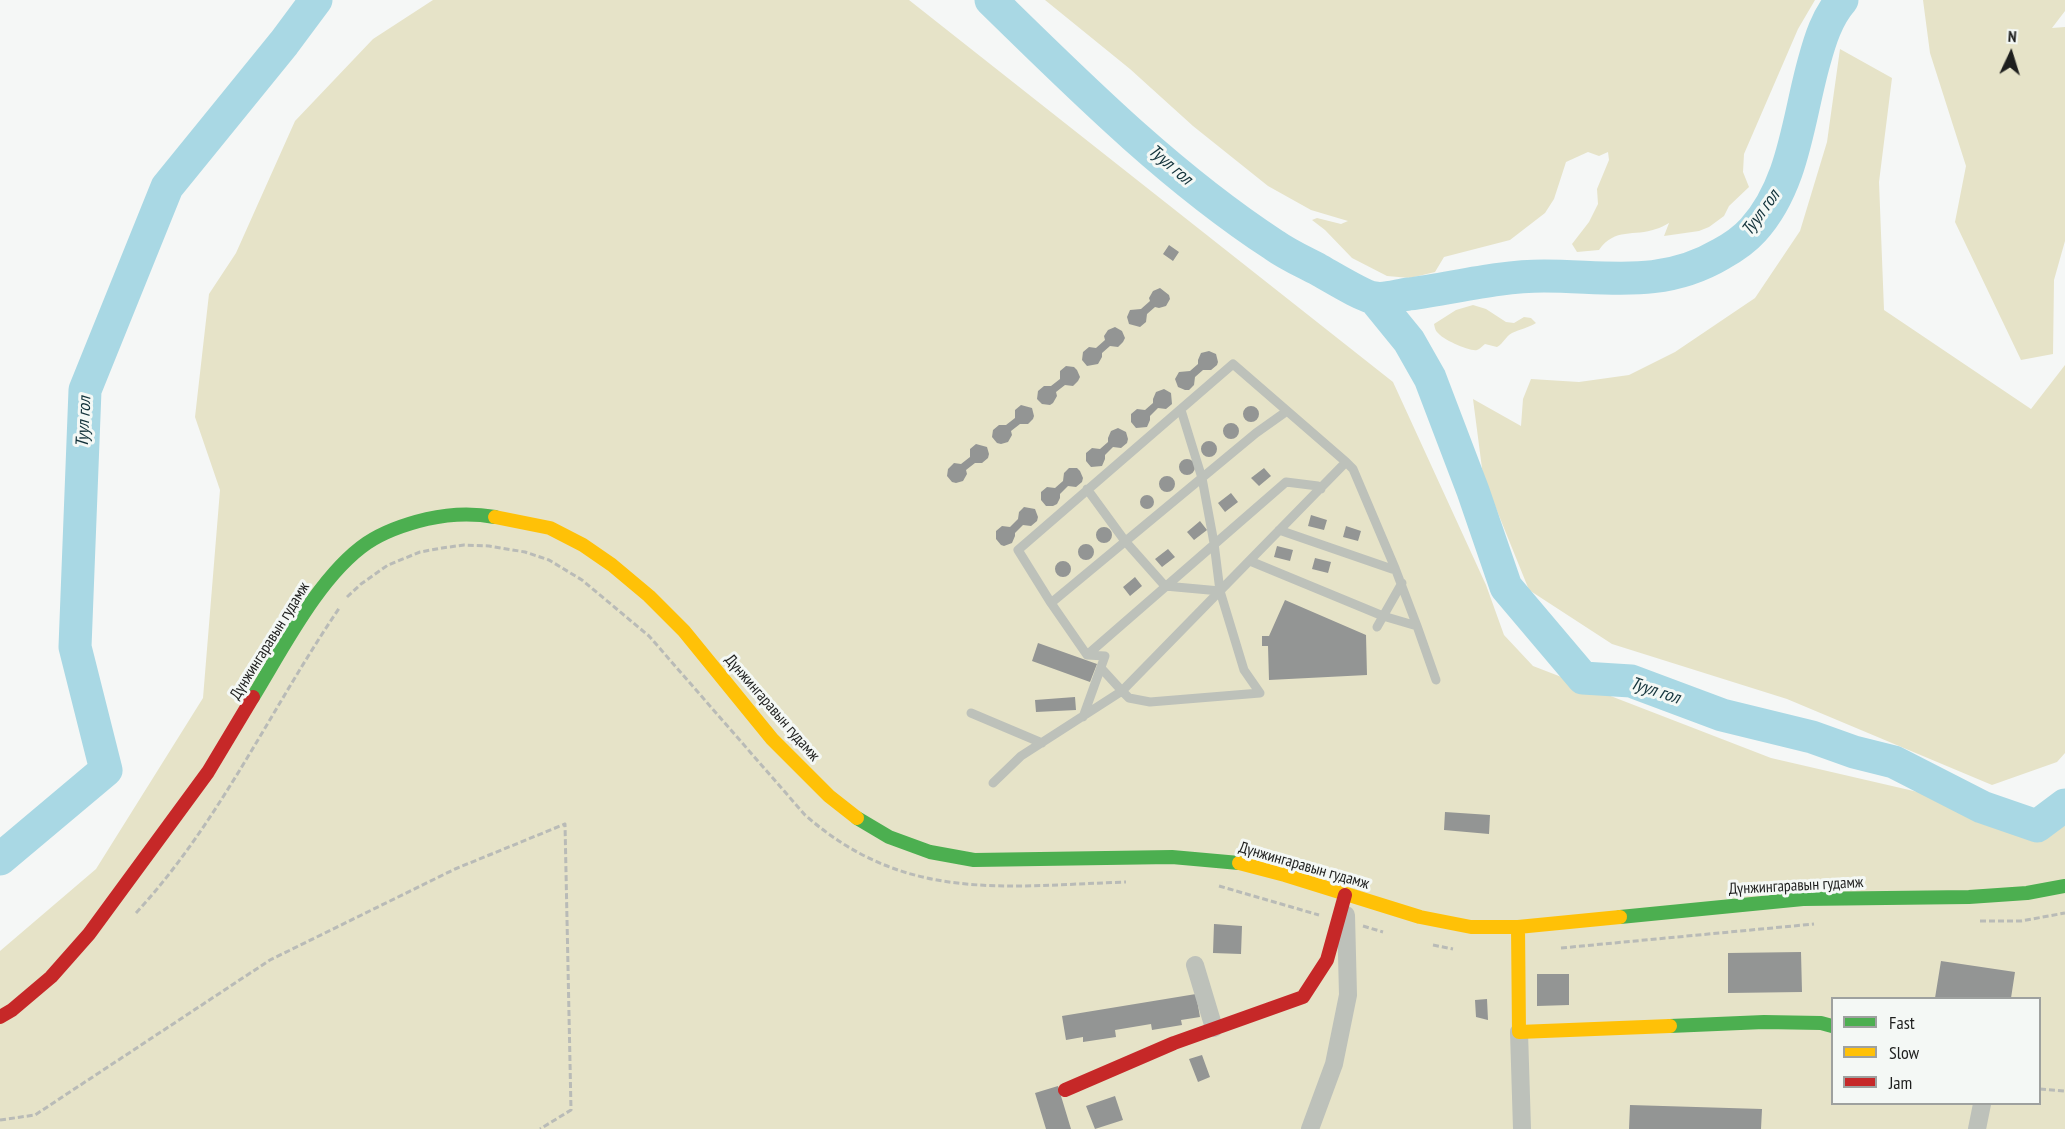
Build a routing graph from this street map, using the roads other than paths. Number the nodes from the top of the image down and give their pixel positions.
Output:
1 (1181, 410) junction
2 (1287, 411) junction
3 (1346, 462) junction
4 (1202, 478) junction
5 (1087, 489) junction
6 (1321, 489) junction
7 (1279, 530) junction
8 (1125, 541) junction
9 (1214, 543) junction
10 (1250, 561) junction
11 (1395, 568) junction
12 (1402, 583) junction
13 (1165, 586) junction
14 (1220, 591) junction
15 (1051, 603) junction
16 (1383, 616) junction
17 (1417, 626) junction
18 (1377, 627) dead end
19 (1087, 655) junction
20 (1101, 668) junction
21 (1436, 680) dead end
22 (1122, 691) junction
23 (970, 713) dead end
24 (1083, 717) junction
25 (1042, 743) junction
26 (993, 783) dead end
27 (2065, 886) edge
28 (1345, 895) junction
29 (1342, 921) junction
30 (1518, 927) junction
31 (1195, 965) dead end
32 (0, 1017) edge
33 (1831, 1026) edge
34 (1214, 1028) junction
35 (1519, 1032) junction
36 (1065, 1090) dead end
37 (1982, 1105) edge
38 (1310, 1129) edge
39 (1522, 1129) edge
40 (1977, 1129) edge

1 - 2 lane
1 - 4 lane
1 - 5 lane
2 - 3 lane
2 - 4 lane
3 - 6 lane
3 - 11 lane
4 - 8 lane
4 - 9 lane
5 - 8 lane
5 - 15 lane
6 - 7 lane
6 - 9 lane
7 - 10 lane
7 - 11 lane
8 - 13 lane
8 - 15 lane
9 - 13 lane
9 - 14 lane
10 - 14 lane
10 - 16 lane
11 - 12 lane
12 - 16 lane
12 - 17 lane
13 - 14 lane
13 - 19 lane
14 - 22 lane
14 - 22 lane
15 - 19 lane
16 - 17 lane
16 - 18 lane
17 - 21 lane
19 - 20 lane
20 - 22 lane
20 - 24 lane
22 - 24 lane
23 - 25 lane
24 - 25 lane
25 - 26 lane
27 - 30 main road, Дүнжингаравын гудамж
28 - 29 street
28 - 30 main road, Дүнжингаравын гудамж
28 - 32 main road, Дүнжингаравын гудамж
29 - 34 main road
29 - 38 street
30 - 35 main road
31 - 34 street
33 - 35 main road
34 - 36 main road
35 - 39 street
37 - 40 street

